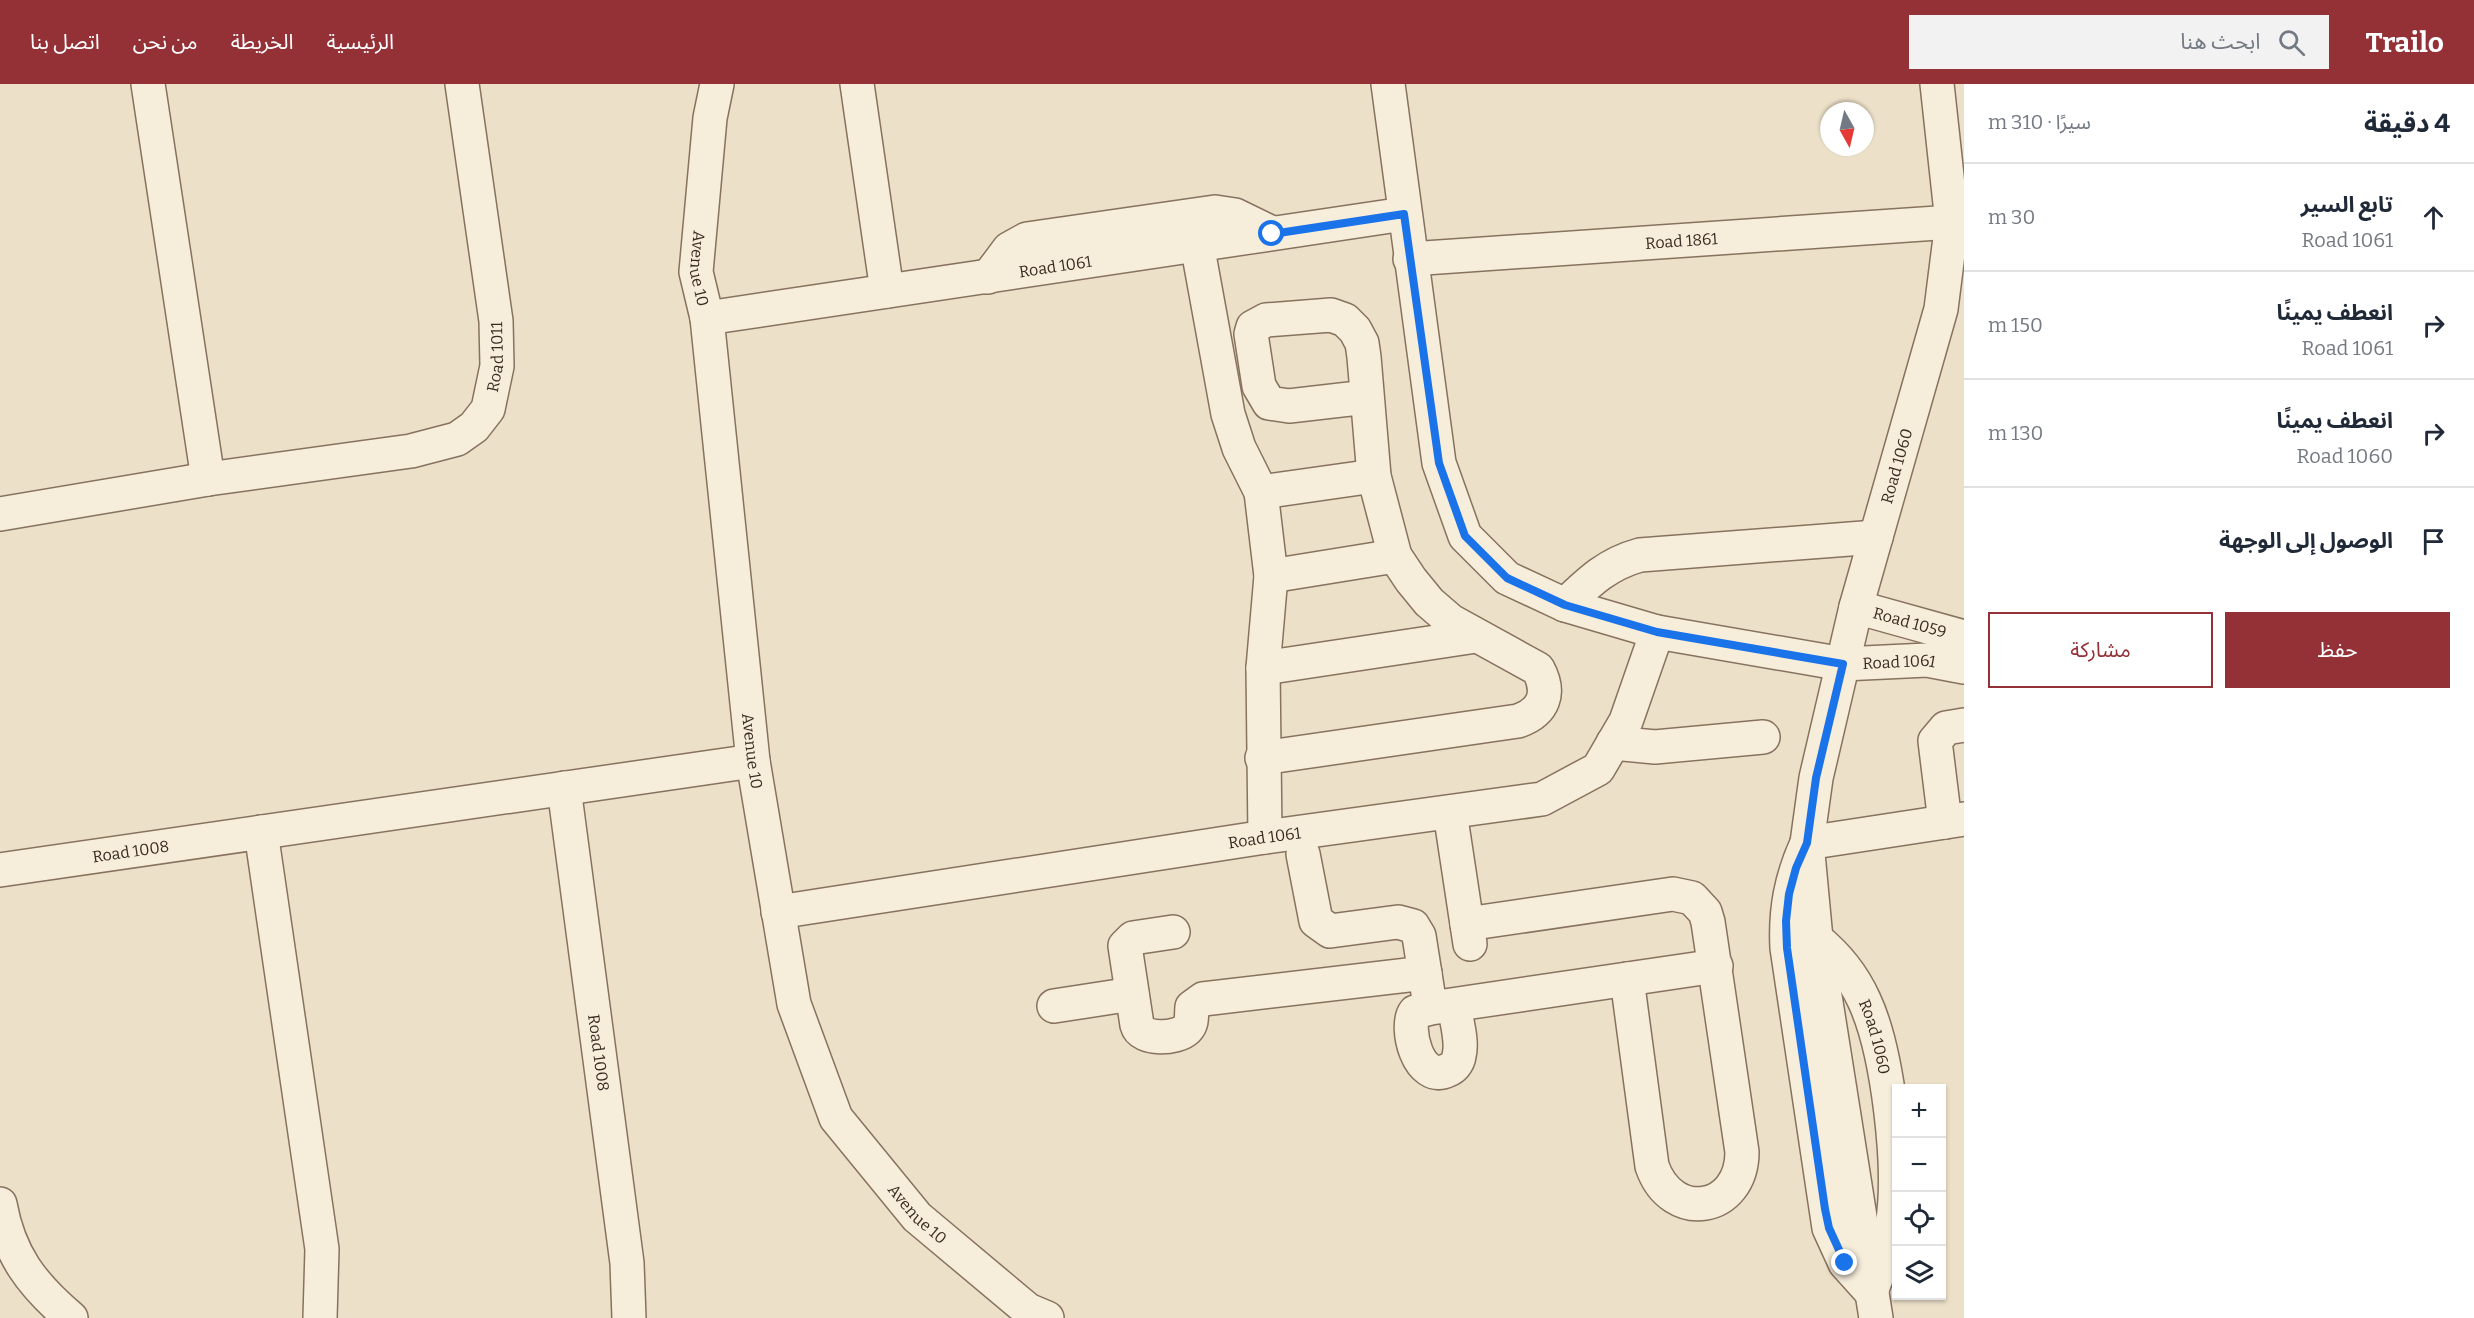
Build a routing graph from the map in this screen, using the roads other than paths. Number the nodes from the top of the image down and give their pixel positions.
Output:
1 (148, 84) edge
2 (462, 84) edge
3 (717, 84) edge
4 (857, 84) edge
5 (1388, 84) edge
6 (1937, 84) edge
7 (1404, 214) junction
8 (1952, 222) junction
9 (1272, 234) junction
10 (1197, 244) junction
11 (1410, 259) junction
12 (988, 277) junction
13 (887, 291) junction
14 (707, 318) junction
15 (1367, 397) dead end
16 (1374, 476) junction
17 (208, 479) junction
18 (1261, 492) junction
19 (0, 514) edge
20 (1876, 537) junction
21 (1395, 556) junction
22 (1271, 576) junction
23 (1565, 605) junction
24 (1856, 607) junction
25 (1657, 632) junction
26 (1476, 636) junction
27 (1964, 637) edge
28 (1843, 664) junction
29 (1964, 667) edge
30 (1263, 668) junction
31 (1964, 725) edge
32 (1763, 737) dead end
33 (1613, 743) junction
34 (1262, 758) junction
35 (753, 760) junction
36 (564, 788) junction
37 (1450, 812) junction
38 (1955, 820) edge
39 (1339, 828) junction
40 (261, 832) junction
41 (1265, 837) junction
42 (1807, 843) junction
43 (1303, 854) junction
44 (1068, 868) junction
45 (0, 870) edge
46 (777, 912) junction
47 (1173, 932) dead end
48 (1816, 939) junction
49 (1716, 966) junction
50 (1425, 973) junction
51 (1627, 979) junction
52 (1132, 994) junction
53 (1054, 1005) dead end
54 (0, 1204) edge
55 (1873, 1305) edge
56 (71, 1318) edge
57 (320, 1318) edge
58 (629, 1318) edge
59 (1047, 1318) edge

1 - 17 street
2 - 17 street, Road 1011
3 - 14 street, Avenue 10
4 - 13 street
5 - 7 street, Road 1061
6 - 8 street, Road 1060
7 - 9 street, Road 1061
7 - 11 street, Road 1061
8 - 11 street, Road 1861
8 - 20 street, Road 1060
9 - 10 street, Road 1061
9 - 12 street
10 - 12 street, Road 1061
10 - 18 street
11 - 23 street, Road 1061
12 - 13 street, Road 1061
13 - 14 street, Road 1061
14 - 35 street, Avenue 10
15 - 16 street
16 - 18 street
16 - 21 street
17 - 19 street, Road 1011
18 - 22 street
20 - 23 street
20 - 24 street, Road 1060
21 - 22 street
21 - 26 street
22 - 30 street
23 - 25 street, Road 1061
24 - 27 street, Road 1059
24 - 28 street, Road 1060
25 - 28 street, Road 1061
25 - 33 street, Road 1061
26 - 30 street
26 - 34 street
28 - 29 street, Road 1061
28 - 42 street, Road 1060
30 - 34 street
31 - 38 street
32 - 33 street
33 - 37 street, Road 1061
34 - 41 street
35 - 36 street, Road 1008
35 - 46 street, Avenue 10
36 - 40 street, Road 1008
36 - 58 street, Road 1008
37 - 39 street, Road 1061
37 - 49 street
38 - 42 street
39 - 41 street, Road 1061
39 - 43 street
40 - 45 street, Road 1008
40 - 57 street
41 - 44 street, Road 1061
42 - 48 street, Road 1060
42 - 55 street, Road 1060
43 - 44 street
43 - 50 street
44 - 46 street, Road 1061
46 - 59 street, Avenue 10
47 - 52 street
48 - 55 street, Road 1060
48 - 55 street, Road 1060
49 - 51 street
49 - 51 street
50 - 51 street
50 - 52 street
52 - 53 street
54 - 56 street

